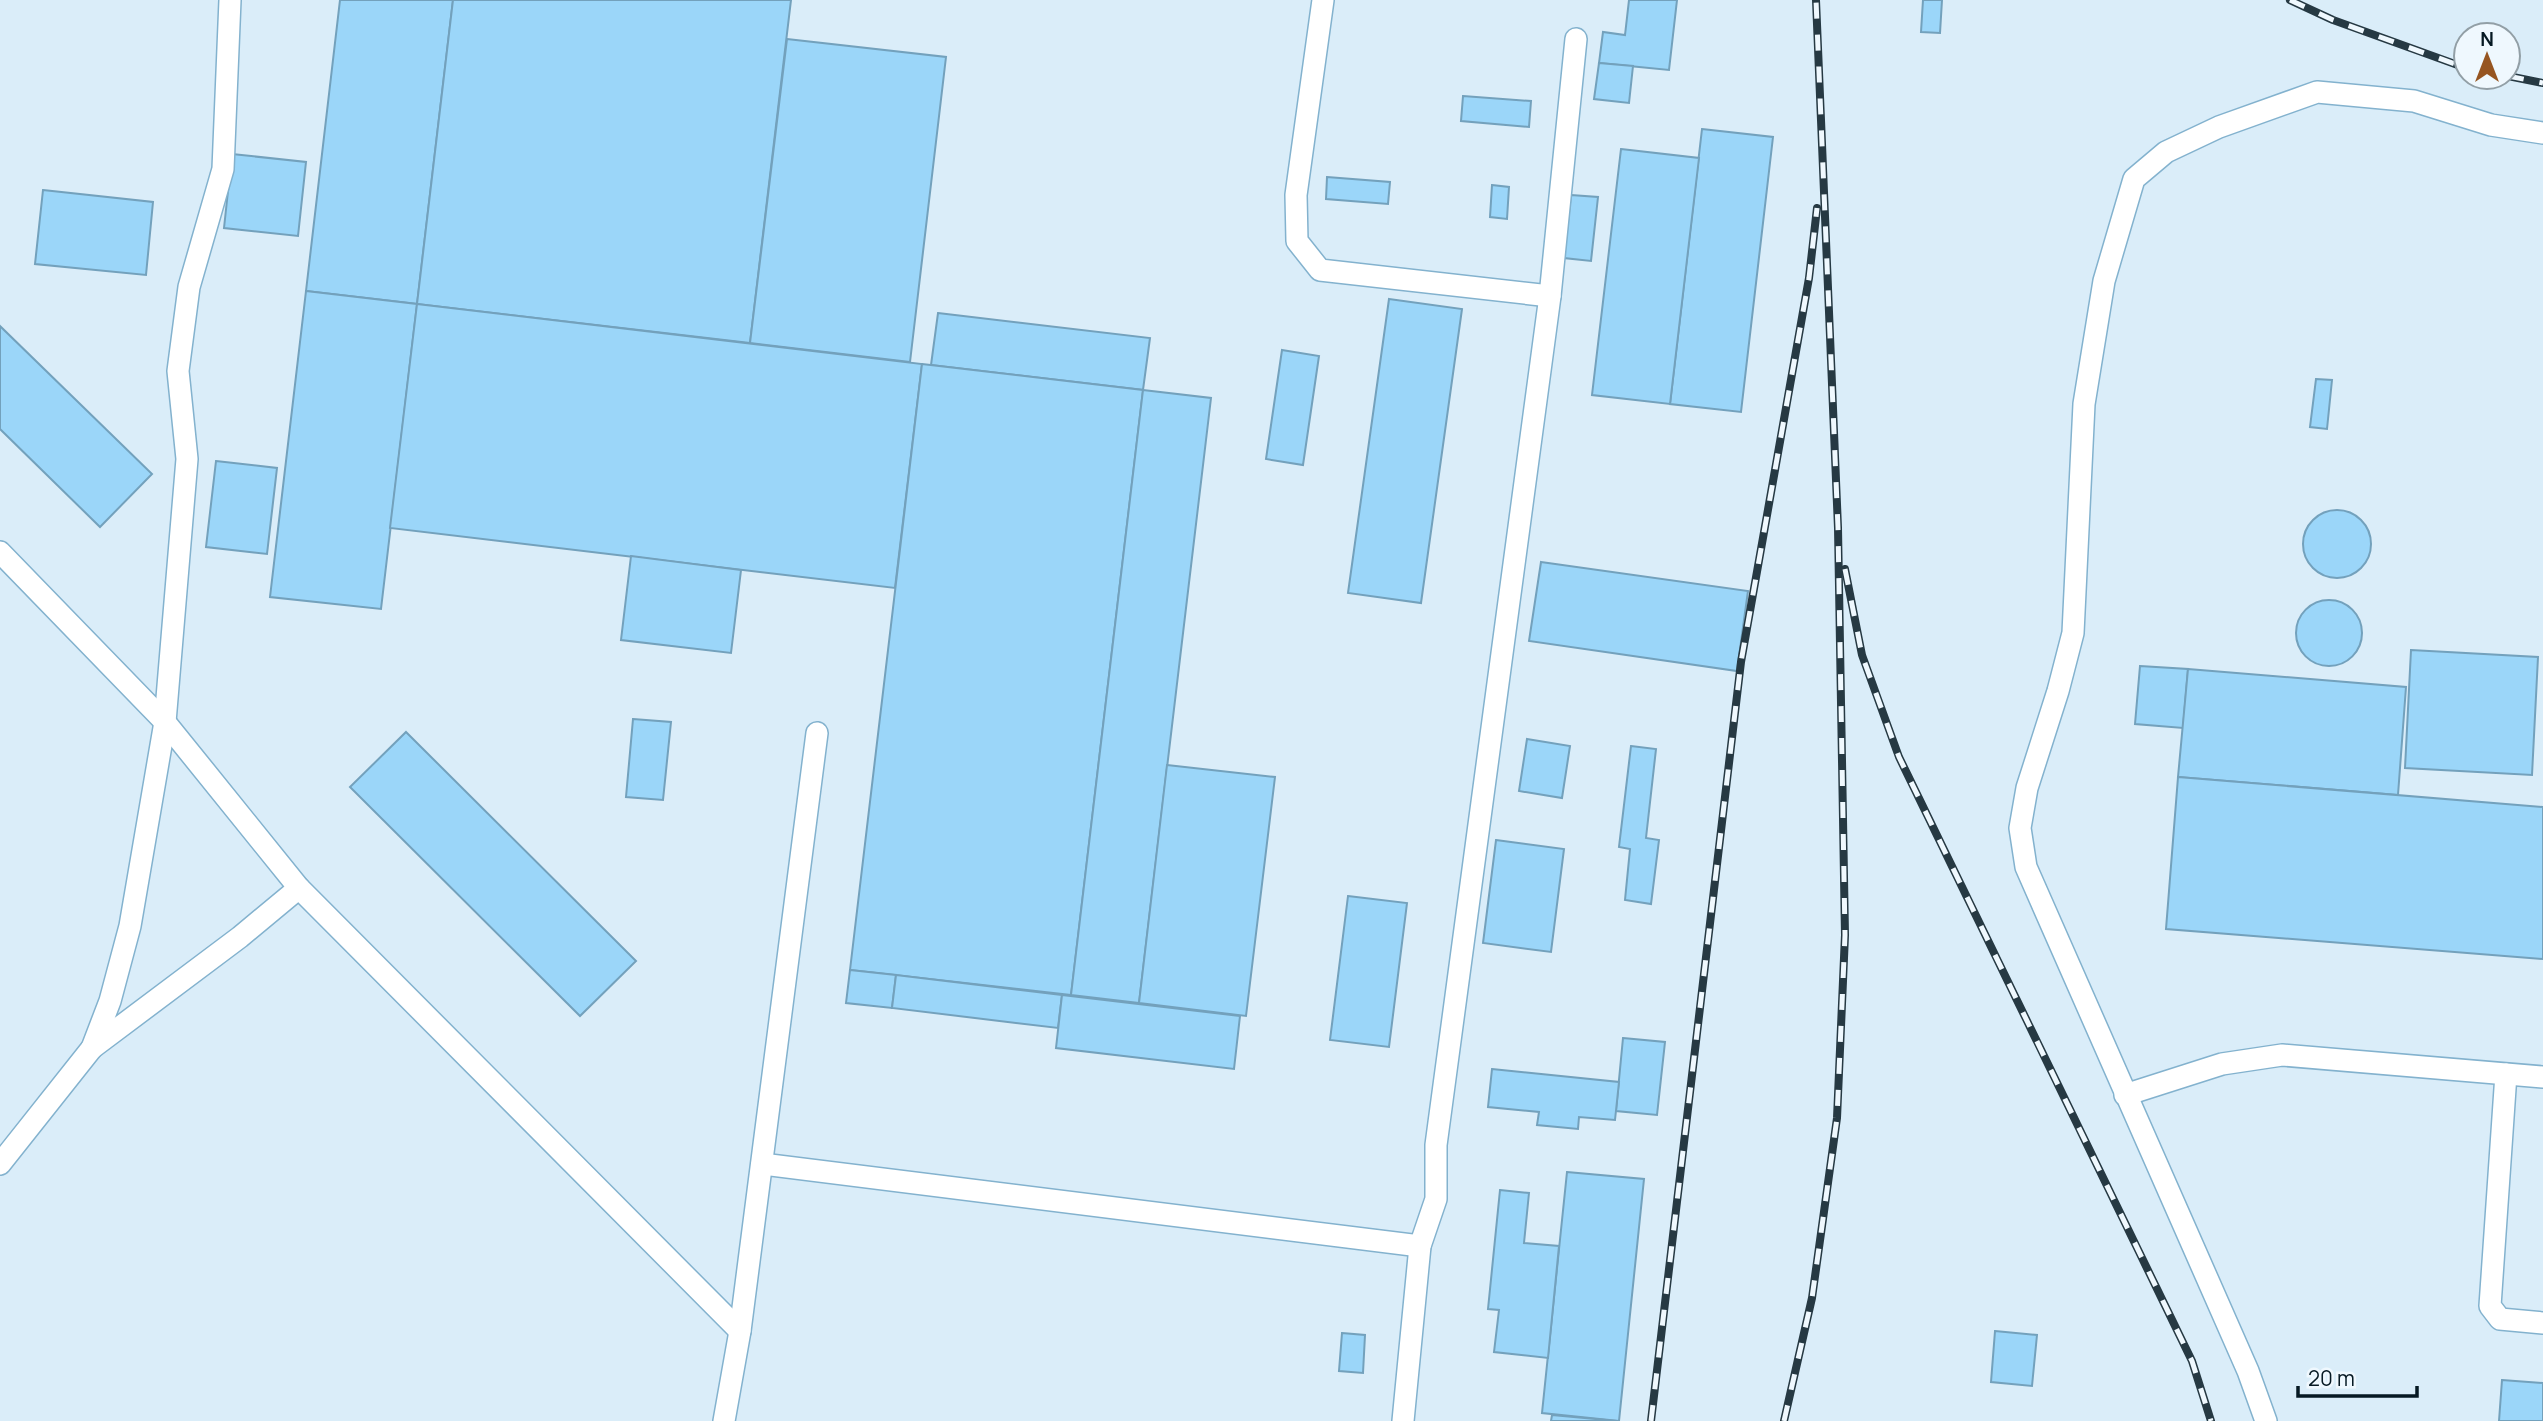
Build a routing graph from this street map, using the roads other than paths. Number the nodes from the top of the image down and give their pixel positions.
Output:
1 (230, 0) edge
2 (1323, 0) edge
3 (1576, 39) dead end
4 (2543, 133) edge
5 (1550, 296) junction
6 (0, 552) edge
7 (165, 722) junction
8 (817, 733) dead end
9 (299, 888) junction
10 (92, 1048) junction
11 (2506, 1074) junction
12 (2543, 1077) edge
13 (2124, 1095) junction
14 (0, 1164) edge
15 (762, 1164) junction
16 (1420, 1245) junction
17 (2543, 1323) edge
18 (740, 1331) junction
19 (724, 1421) edge
20 (1403, 1421) edge
21 (2266, 1421) edge

1 - 7 lane
2 - 5 lane
3 - 5 lane
4 - 13 lane
5 - 16 lane
6 - 7 lane
7 - 9 lane
7 - 10 lane
8 - 15 lane
9 - 10 lane
9 - 18 lane
10 - 14 lane
11 - 12 lane
11 - 13 lane
11 - 17 lane
13 - 21 lane
15 - 16 lane
15 - 18 lane
16 - 20 lane
18 - 19 lane

